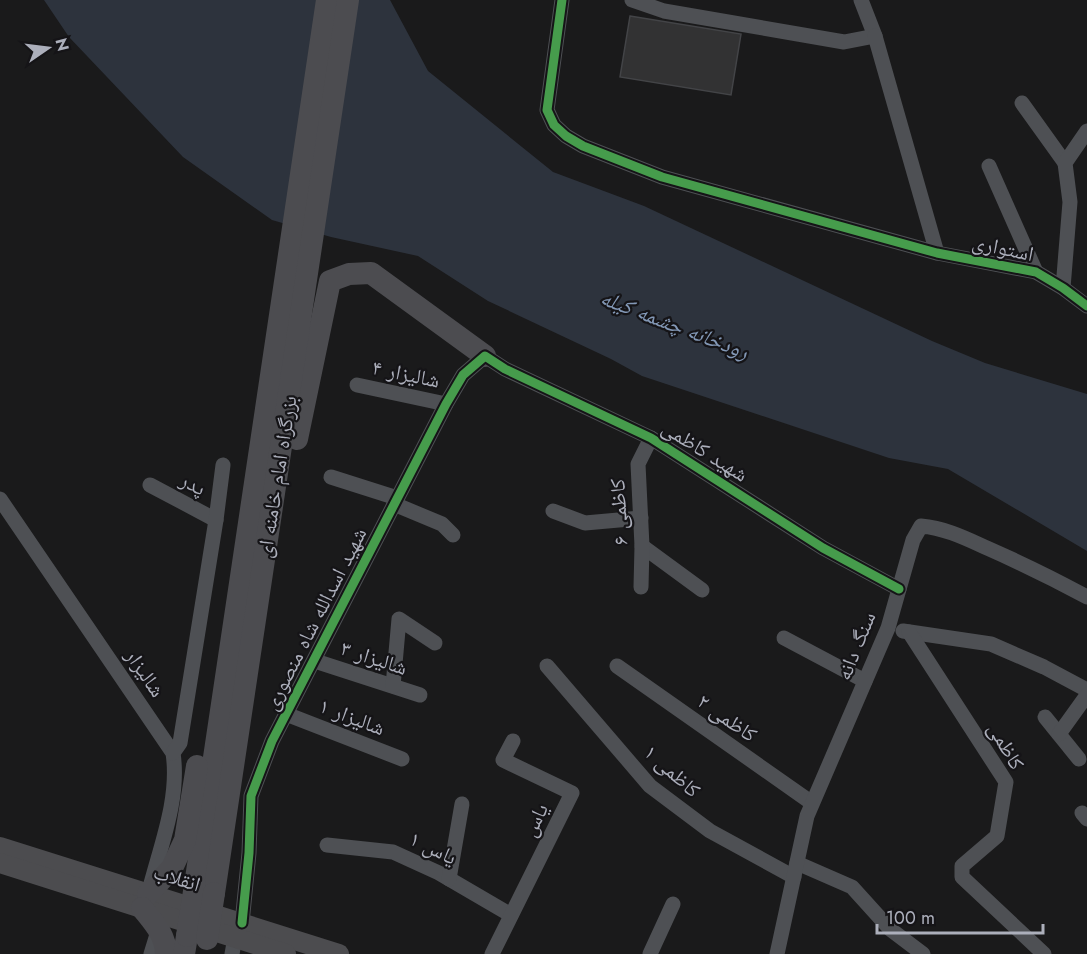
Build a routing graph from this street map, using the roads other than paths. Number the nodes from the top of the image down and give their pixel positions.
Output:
1 (327, 0) edge
2 (348, 0) edge
3 (632, 0) edge
4 (861, 0) edge
5 (561, 1) edge
6 (875, 36) junction
7 (1022, 103) dead end
8 (1087, 131) edge
9 (1065, 163) junction
10 (989, 166) dead end
11 (937, 253) junction
12 (299, 255) junction
13 (1036, 272) junction
14 (1064, 288) junction
15 (1087, 306) edge
16 (485, 356) junction
17 (357, 385) dead end
18 (446, 404) junction
19 (266, 412) junction
20 (651, 438) junction
21 (223, 465) dead end
22 (331, 477) dead end
23 (150, 485) dead end
24 (0, 499) edge
25 (395, 501) junction
26 (553, 512) dead end
27 (271, 514) junction
28 (640, 518) junction
29 (216, 520) junction
30 (453, 535) dead end
31 (642, 546) junction
32 (641, 587) dead end
33 (899, 589) junction
34 (702, 590) dead end
35 (1087, 597) edge
36 (888, 628) junction
37 (909, 632) junction
38 (784, 638) dead end
39 (435, 643) dead end
40 (315, 661) junction
41 (547, 666) dead end
42 (617, 666) dead end
43 (865, 681) junction
44 (393, 686) junction
45 (1087, 690) edge
46 (420, 695) dead end
47 (1087, 695) edge
48 (286, 714) junction
49 (1045, 717) dead end
50 (1059, 734) junction
51 (513, 741) dead end
52 (172, 753) junction
53 (402, 759) dead end
54 (1079, 759) dead end
55 (812, 803) junction
56 (462, 804) dead end
57 (327, 845) dead end
58 (0, 847) edge
59 (0, 863) edge
60 (795, 870) junction
61 (449, 879) junction
62 (205, 889) junction
63 (145, 901) junction
64 (673, 904) dead end
65 (511, 915) junction
66 (159, 928) junction
67 (236, 938) edge
68 (196, 946) edge
69 (151, 954) edge
70 (166, 954) edge
71 (286, 954) edge
72 (339, 954) edge
73 (492, 954) edge
74 (650, 954) edge
75 (777, 954) edge
76 (923, 954) edge
77 (1044, 954) edge

1 - 12 highway, بزرگراه امام خامنه ای
2 - 12 highway, بزرگراه امام خامنه ای
3 - 6 street
4 - 6 street
5 - 11 street, استواری
6 - 11 street
7 - 9 street
8 - 9 street
9 - 14 street
10 - 13 street
11 - 13 street, استواری
12 - 19 highway, بزرگراه امام خامنه ای
12 - 27 highway, بزرگراه امام خامنه ای
13 - 14 street, استواری
14 - 15 street, استواری
16 - 18 street, شهید اسدالله شاه منصوری
16 - 20 street, شهید کاظمی
16 - 27 highway
17 - 18 street, شالیزار ۴
18 - 25 street, شهید اسدالله شاه منصوری
19 - 62 highway, بزرگراه امام خامنه ای
19 - 63 highway
20 - 28 street, کاظمی ۶
20 - 33 street, شهید کاظمی
21 - 29 street
22 - 25 street
23 - 29 street, پدر
24 - 52 street, شالیزار
25 - 30 street
25 - 40 street, شهید اسدالله شاه منصوری
26 - 28 street
27 - 62 highway, بزرگراه امام خامنه ای
28 - 31 street, کاظمی ۶
29 - 52 street
31 - 32 street, کاظمی ۶
31 - 34 street
33 - 35 street, سنگ دانه
33 - 36 street, سنگ دانه
36 - 37 street
36 - 43 street, سنگ دانه
37 - 45 street
37 - 77 street, کاظمی
38 - 43 street
39 - 44 street
40 - 44 street, شالیزار ۳
40 - 48 street, شهید اسدالله شاه منصوری
41 - 60 street, کاظمی ۱
42 - 55 street, کاظمی ۲
43 - 55 street, سنگ دانه
44 - 46 street, شالیزار ۳
47 - 50 street
48 - 53 street, شالیزار ۱
48 - 67 street, شهید اسدالله شاه منصوری
49 - 50 street
50 - 54 street
51 - 65 street, یاس
52 - 63 street
55 - 60 street, سنگ دانه
56 - 61 street
57 - 61 street, یاس ۱
58 - 63 main road, انقلاب
59 - 63 main road, انقلاب
60 - 75 street, سنگ دانه
60 - 76 street, کاظمی ۱
61 - 65 street, یاس ۱
62 - 68 highway, بزرگراه امام خامنه ای, bridge
63 - 66 highway
63 - 67 main road, انقلاب
64 - 74 street
65 - 73 street, یاس
66 - 69 street
66 - 70 highway
67 - 71 main road, انقلاب
67 - 72 main road, انقلاب

